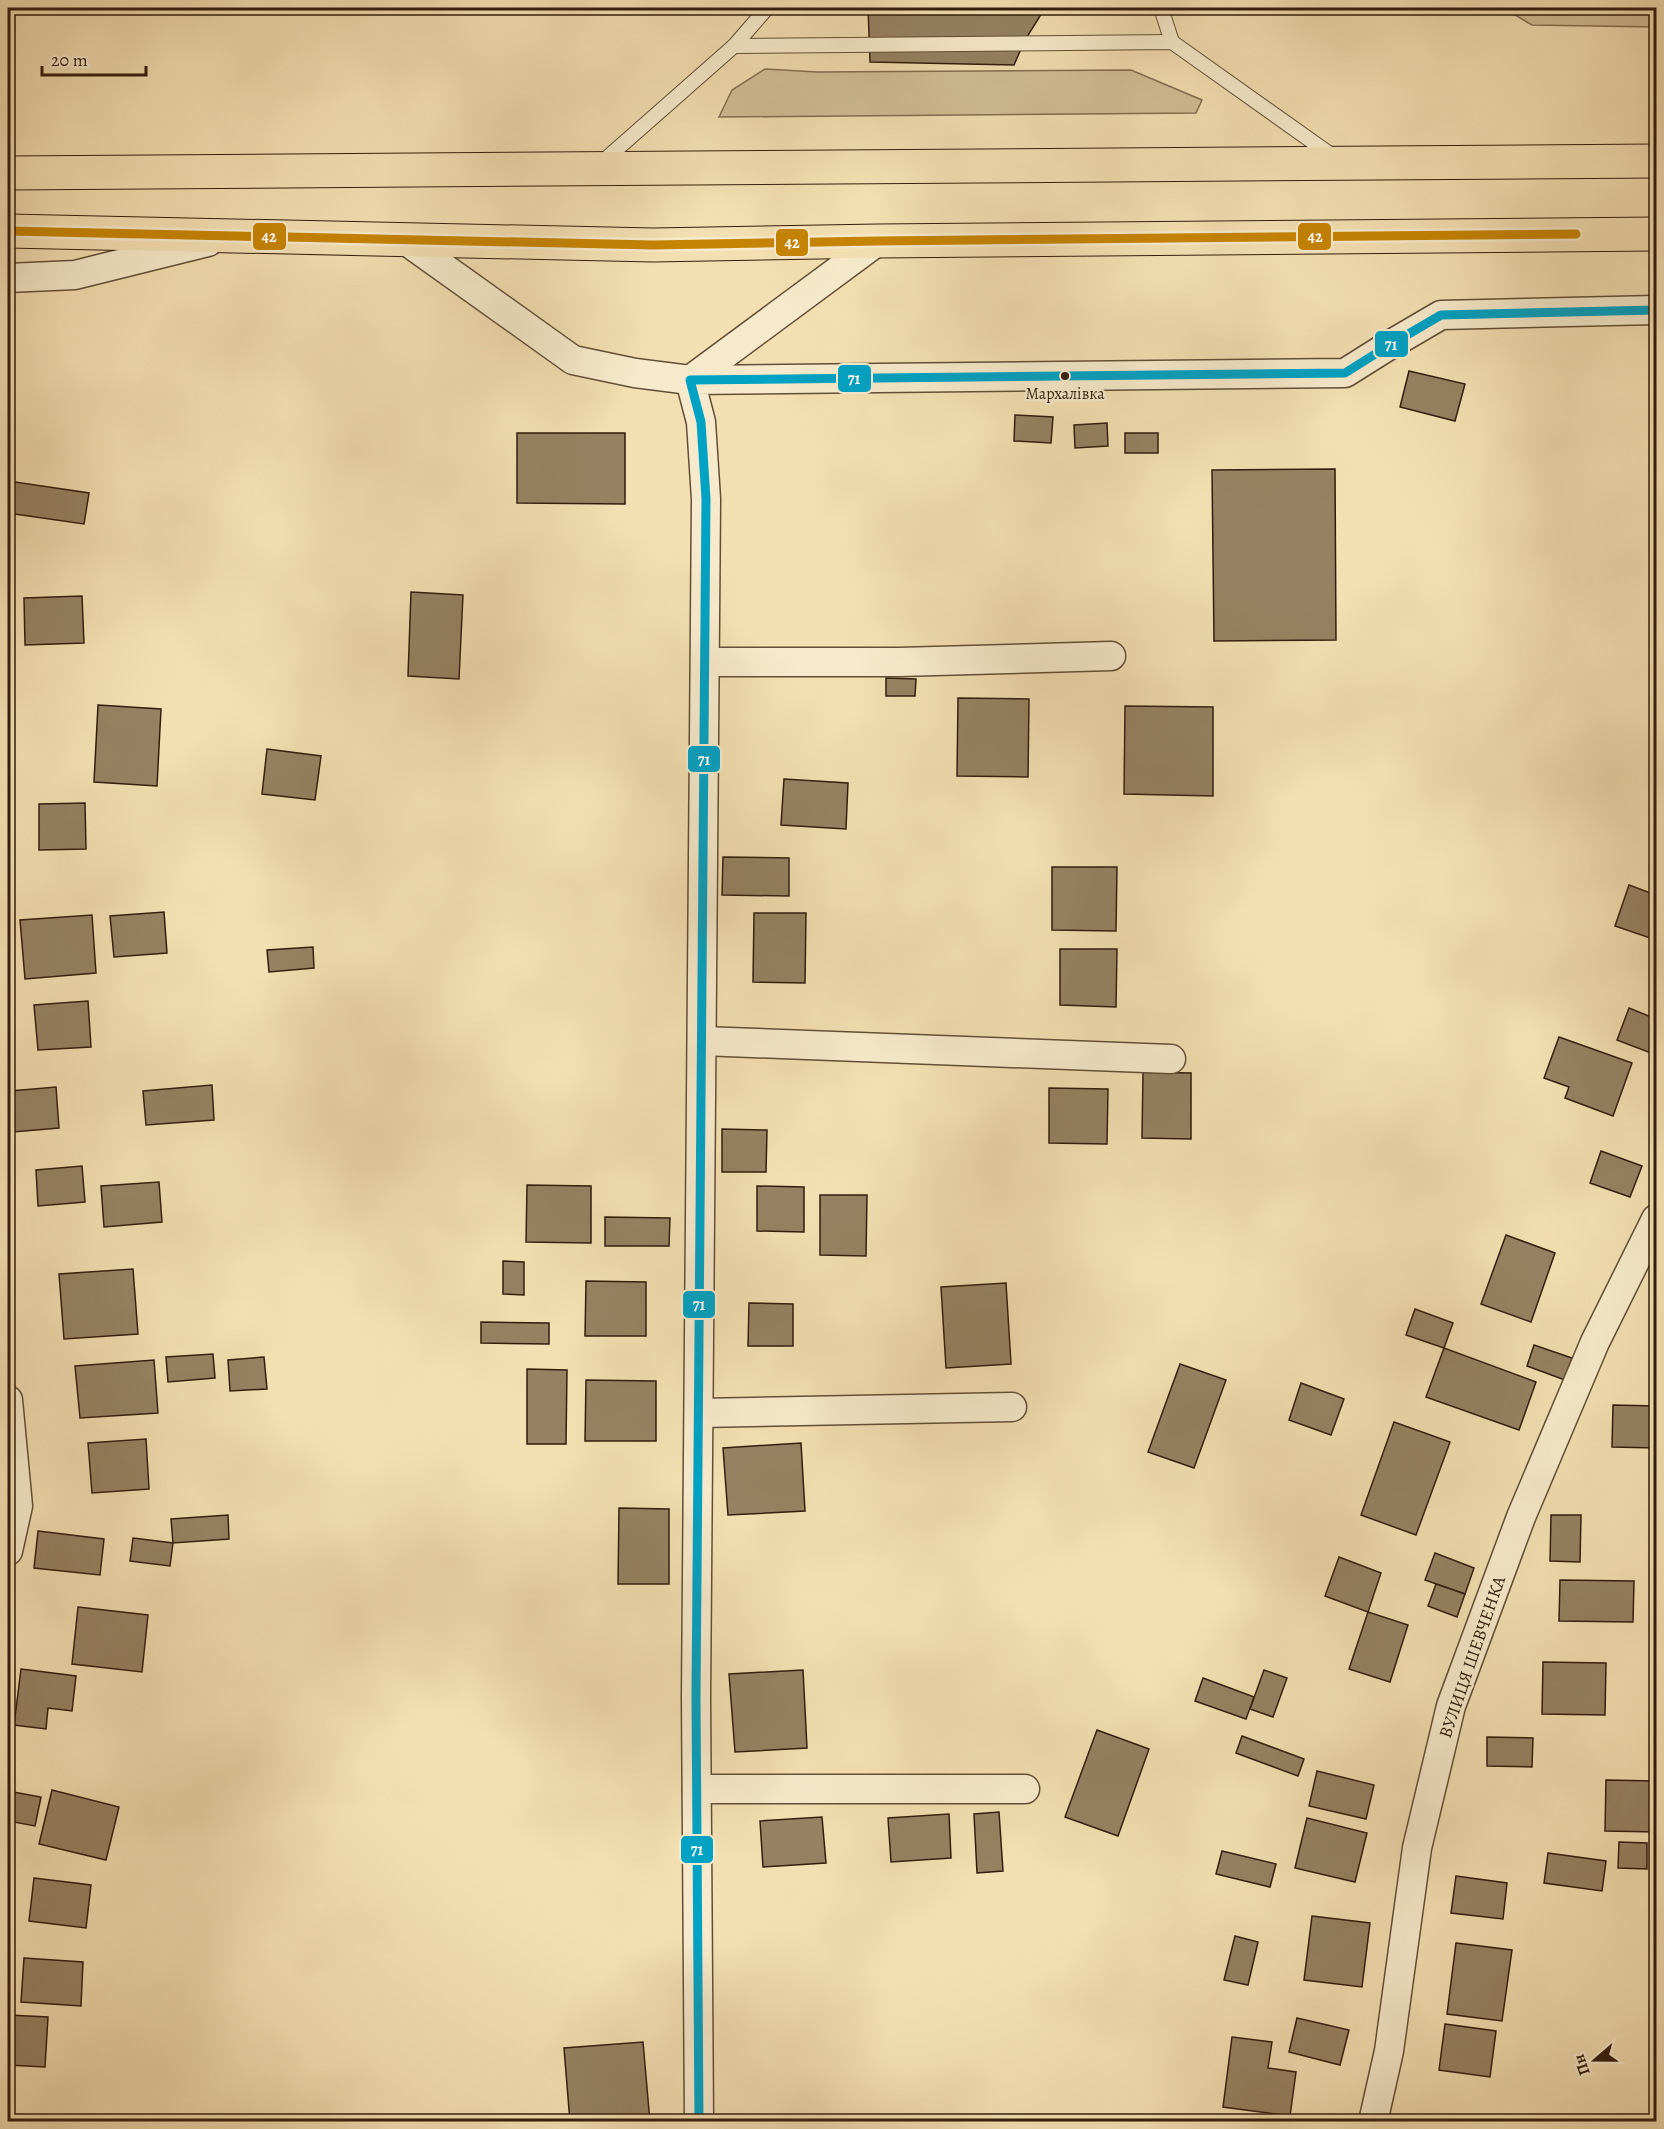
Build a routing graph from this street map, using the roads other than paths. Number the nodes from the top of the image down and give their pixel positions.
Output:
1 (767, 8) edge
2 (1161, 8) edge
3 (1172, 42) junction
4 (734, 46) junction
5 (1656, 161) edge
6 (1343, 164) junction
7 (596, 168) junction
8 (8, 173) edge
9 (8, 231) edge
10 (1656, 234) edge
11 (233, 236) junction
12 (405, 240) junction
13 (878, 241) junction
14 (8, 278) edge
15 (1656, 310) edge
16 (690, 380) junction
17 (1111, 656) dead end
18 (706, 662) junction
19 (702, 1041) junction
20 (1171, 1059) dead end
21 (1656, 1219) edge
22 (8, 1400) edge
23 (1012, 1407) dead end
24 (700, 1413) junction
25 (8, 1551) edge
26 (697, 1789) junction
27 (1025, 1789) dead end
28 (699, 2121) edge
29 (1373, 2121) edge

1 - 4 lane
2 - 3 lane
3 - 4 lane
3 - 6 lane
4 - 7 lane
5 - 6 highway
6 - 7 highway
7 - 8 highway
9 - 11 highway
10 - 13 highway
11 - 12 highway
11 - 14 street
12 - 13 highway
12 - 16 street
13 - 16 street
15 - 16 street
16 - 18 street
17 - 18 street
18 - 19 street
19 - 20 street
19 - 24 street
21 - 29 street, ВУЛИЦЯ ШЕВЧЕНКА
22 - 25 street
23 - 24 street
24 - 26 street
26 - 27 street
26 - 28 street

